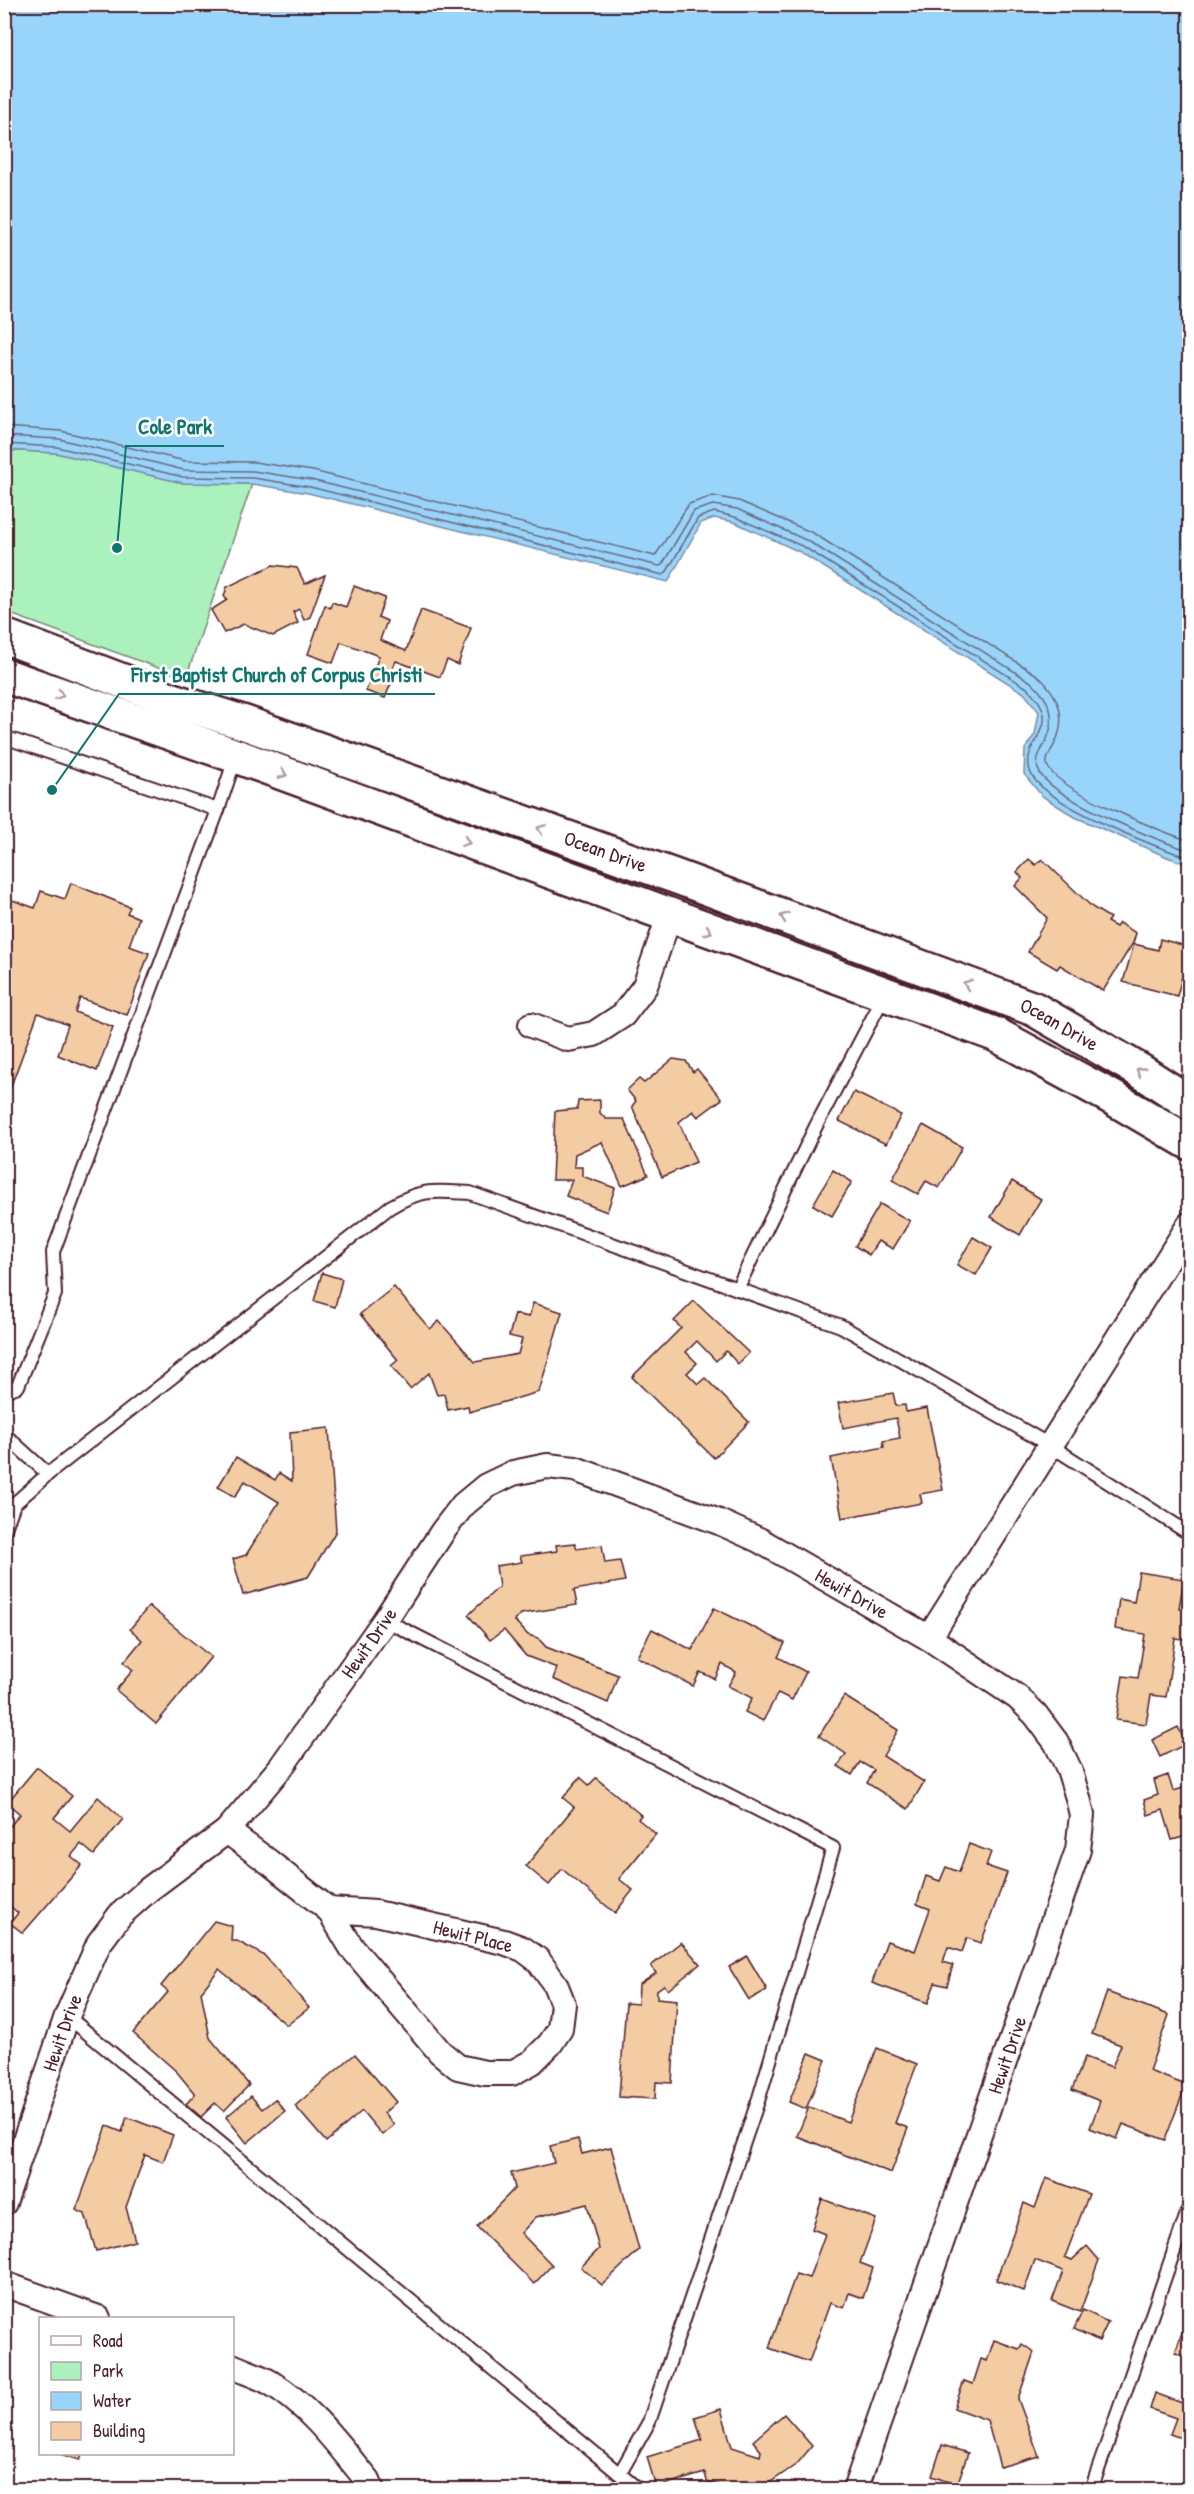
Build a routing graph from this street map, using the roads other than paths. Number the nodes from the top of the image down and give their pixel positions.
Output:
1 (4, 636) edge
2 (4, 675) edge
3 (4, 737) edge
4 (240, 740) junction
5 (218, 810) junction
6 (669, 916) junction
7 (884, 995) junction
8 (531, 1025) dead end
9 (1190, 1103) edge
10 (1190, 1143) edge
11 (1190, 1224) edge
12 (737, 1289) junction
13 (4, 1391) edge
14 (4, 1434) edge
15 (1052, 1446) junction
16 (48, 1474) junction
17 (4, 1531) edge
18 (1190, 1534) edge
19 (385, 1620) junction
20 (929, 1638) junction
21 (227, 1831) junction
22 (329, 1910) junction
23 (67, 2016) junction
24 (4, 2203) edge
25 (1190, 2205) edge
26 (4, 2284) edge
27 (93, 2317) edge
28 (234, 2367) edge
29 (620, 2473) junction
30 (372, 2490) edge
31 (639, 2490) edge
32 (855, 2490) edge
33 (1091, 2490) edge

1 - 4 main road, Ocean Drive
2 -> 4 main road, Ocean Drive
3 - 5 lane
4 - 5 lane
4 -> 6 main road, Ocean Drive
9 -> 4 main road, Ocean Drive
5 - 13 lane
6 -> 7 main road, Ocean Drive
6 - 8 street
7 - 10 main road, Ocean Drive
7 - 12 lane
11 - 15 street
12 - 15 lane
12 - 16 lane
14 - 16 lane
15 - 18 lane
15 - 20 street
16 - 17 lane
19 - 20 street, Hewit Drive
19 - 21 street, Hewit Drive
19 - 29 lane
20 - 32 street, Hewit Drive
21 - 22 street, Hewit Place
21 - 23 street, Hewit Drive
22 - 22 street, Hewit Place
23 - 24 street, Hewit Drive
23 - 29 lane
25 - 33 lane
26 - 27 street
28 - 30 street
29 - 31 lane

